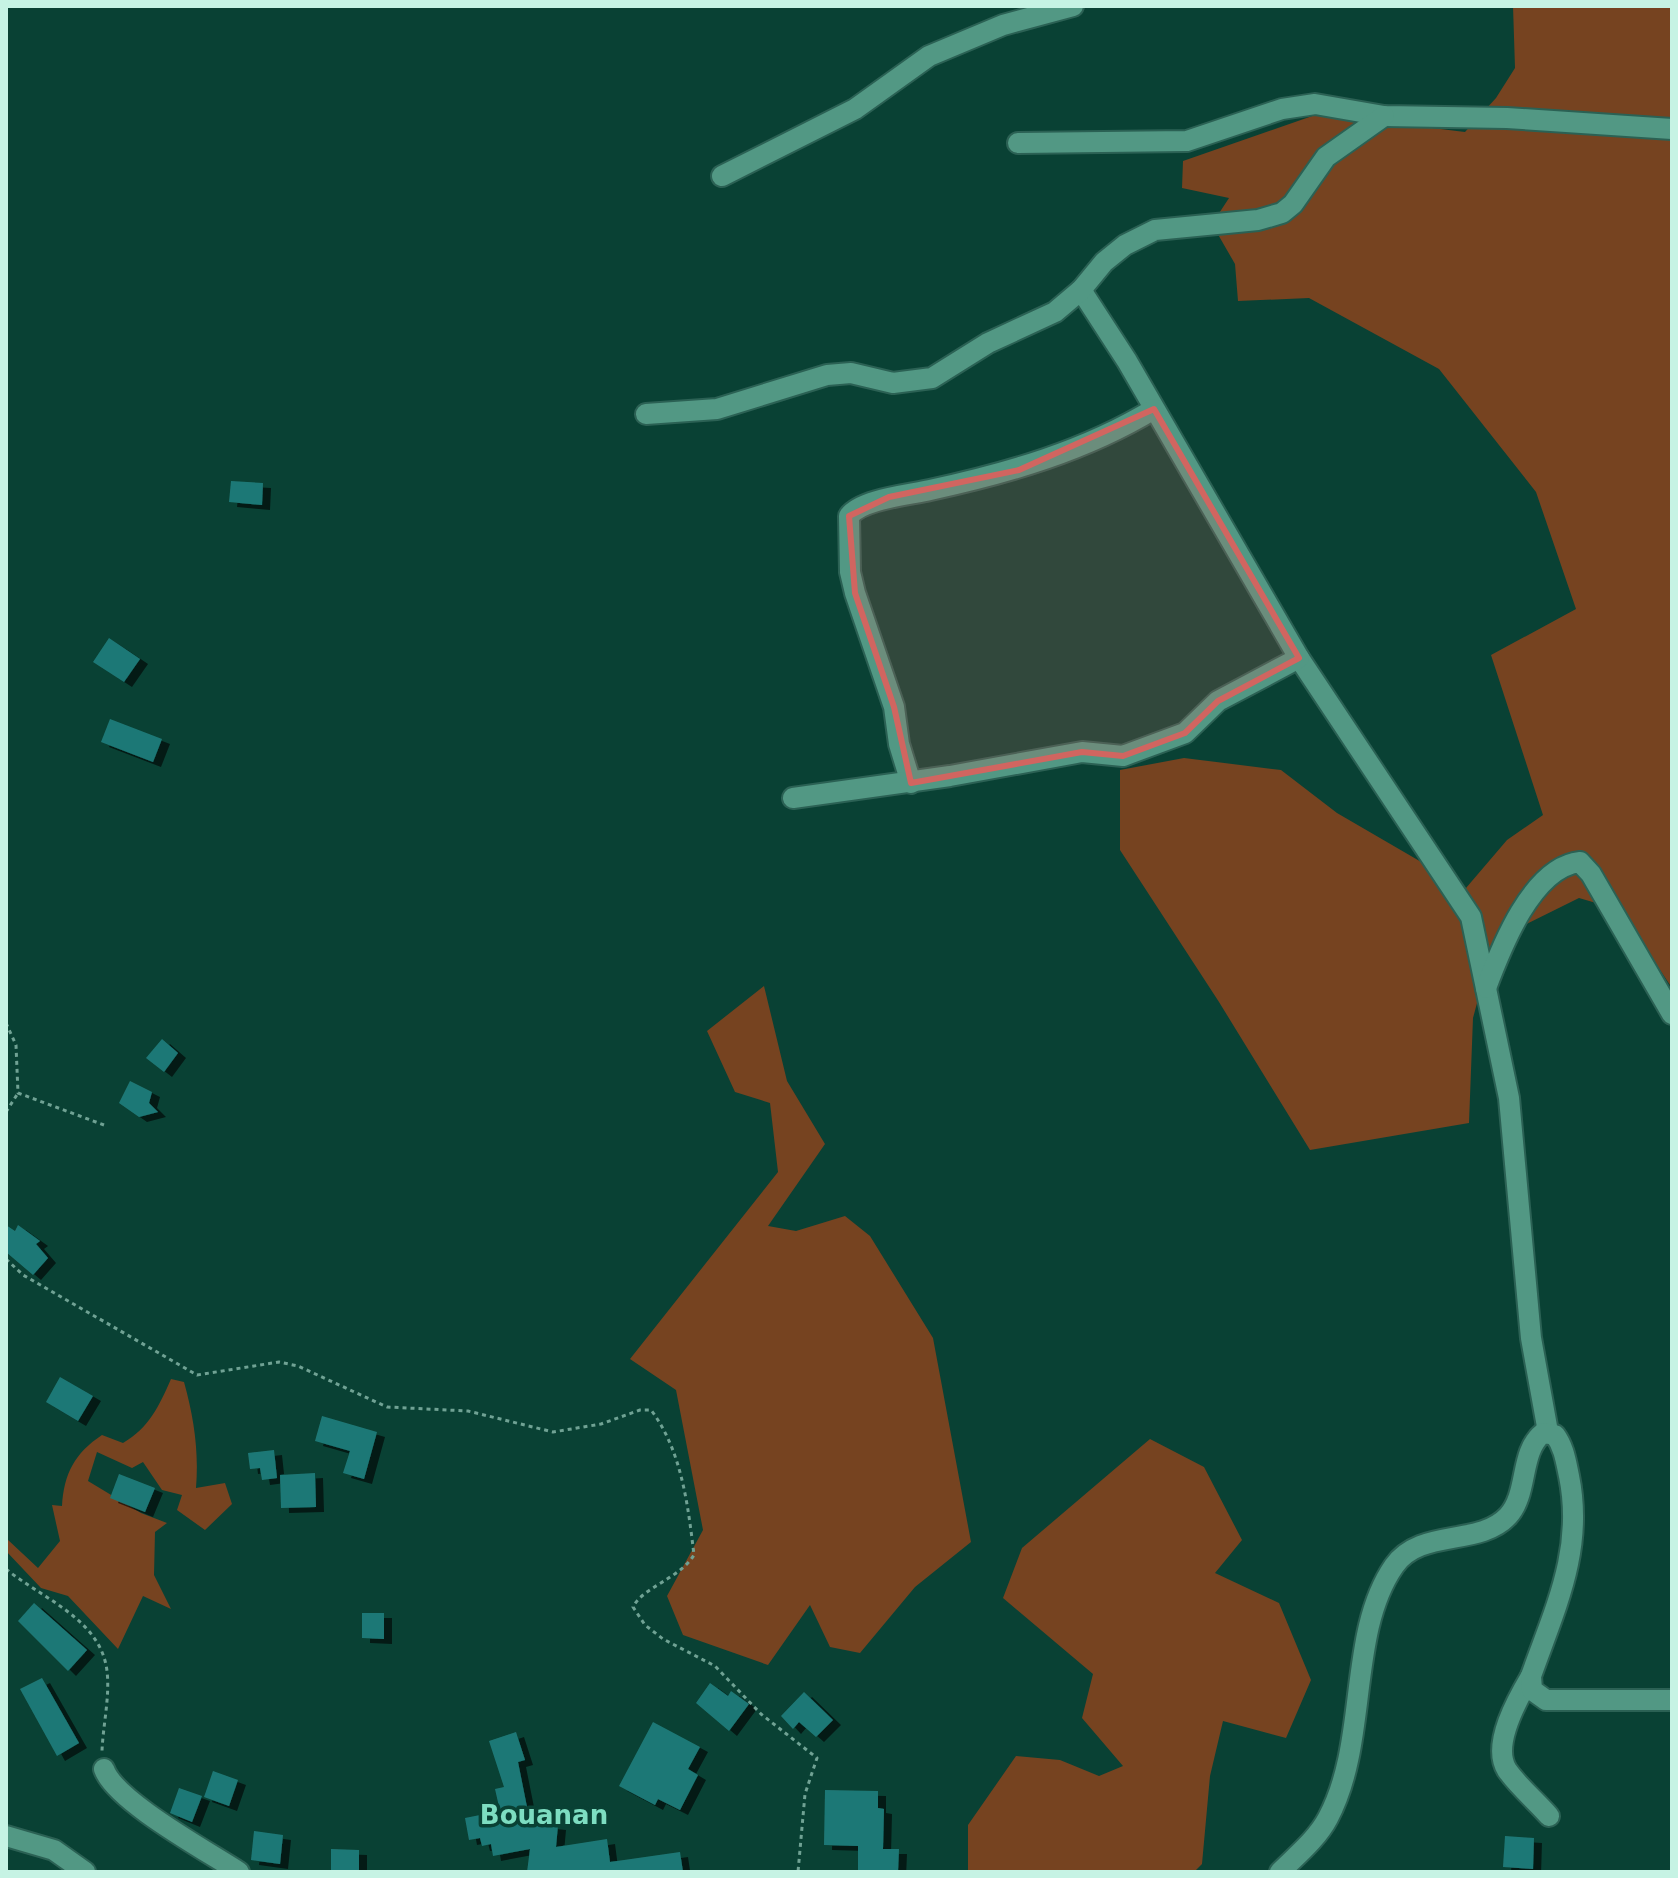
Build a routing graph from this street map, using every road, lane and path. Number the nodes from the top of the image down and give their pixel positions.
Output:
1 (1073, 6) edge
2 (1384, 116) junction
3 (1672, 129) edge
4 (1018, 143) dead end
5 (722, 176) dead end
6 (1081, 290) junction
7 (1154, 409) junction
8 (646, 414) dead end
9 (1299, 658) junction
10 (911, 783) junction
11 (793, 798) dead end
12 (1486, 988) junction
13 (1672, 1014) edge
14 (6, 1023) edge
15 (18, 1093) junction
16 (6, 1112) edge
17 (104, 1125) dead end
18 (6, 1259) edge
19 (1548, 1432) junction
20 (6, 1569) edge
21 (1531, 1676) junction
22 (1672, 1700) edge
23 (104, 1769) joint
24 (1549, 1816) dead end
25 (6, 1836) edge
26 (85, 1872) edge
27 (239, 1872) edge
28 (798, 1872) edge
29 (1280, 1872) edge

1 - 5 street
2 - 3 street
2 - 4 street
2 - 6 street
6 - 7 street
6 - 8 street
7 - 9 street
7 - 10 street
9 - 10 street
9 - 12 street
10 - 11 street
12 - 13 street
12 - 19 street
14 - 15 path
15 - 16 path
15 - 17 path
18 - 28 path
19 - 21 street
19 - 29 street
20 - 23 path
21 - 22 street
21 - 24 street
23 - 27 street
25 - 26 street

